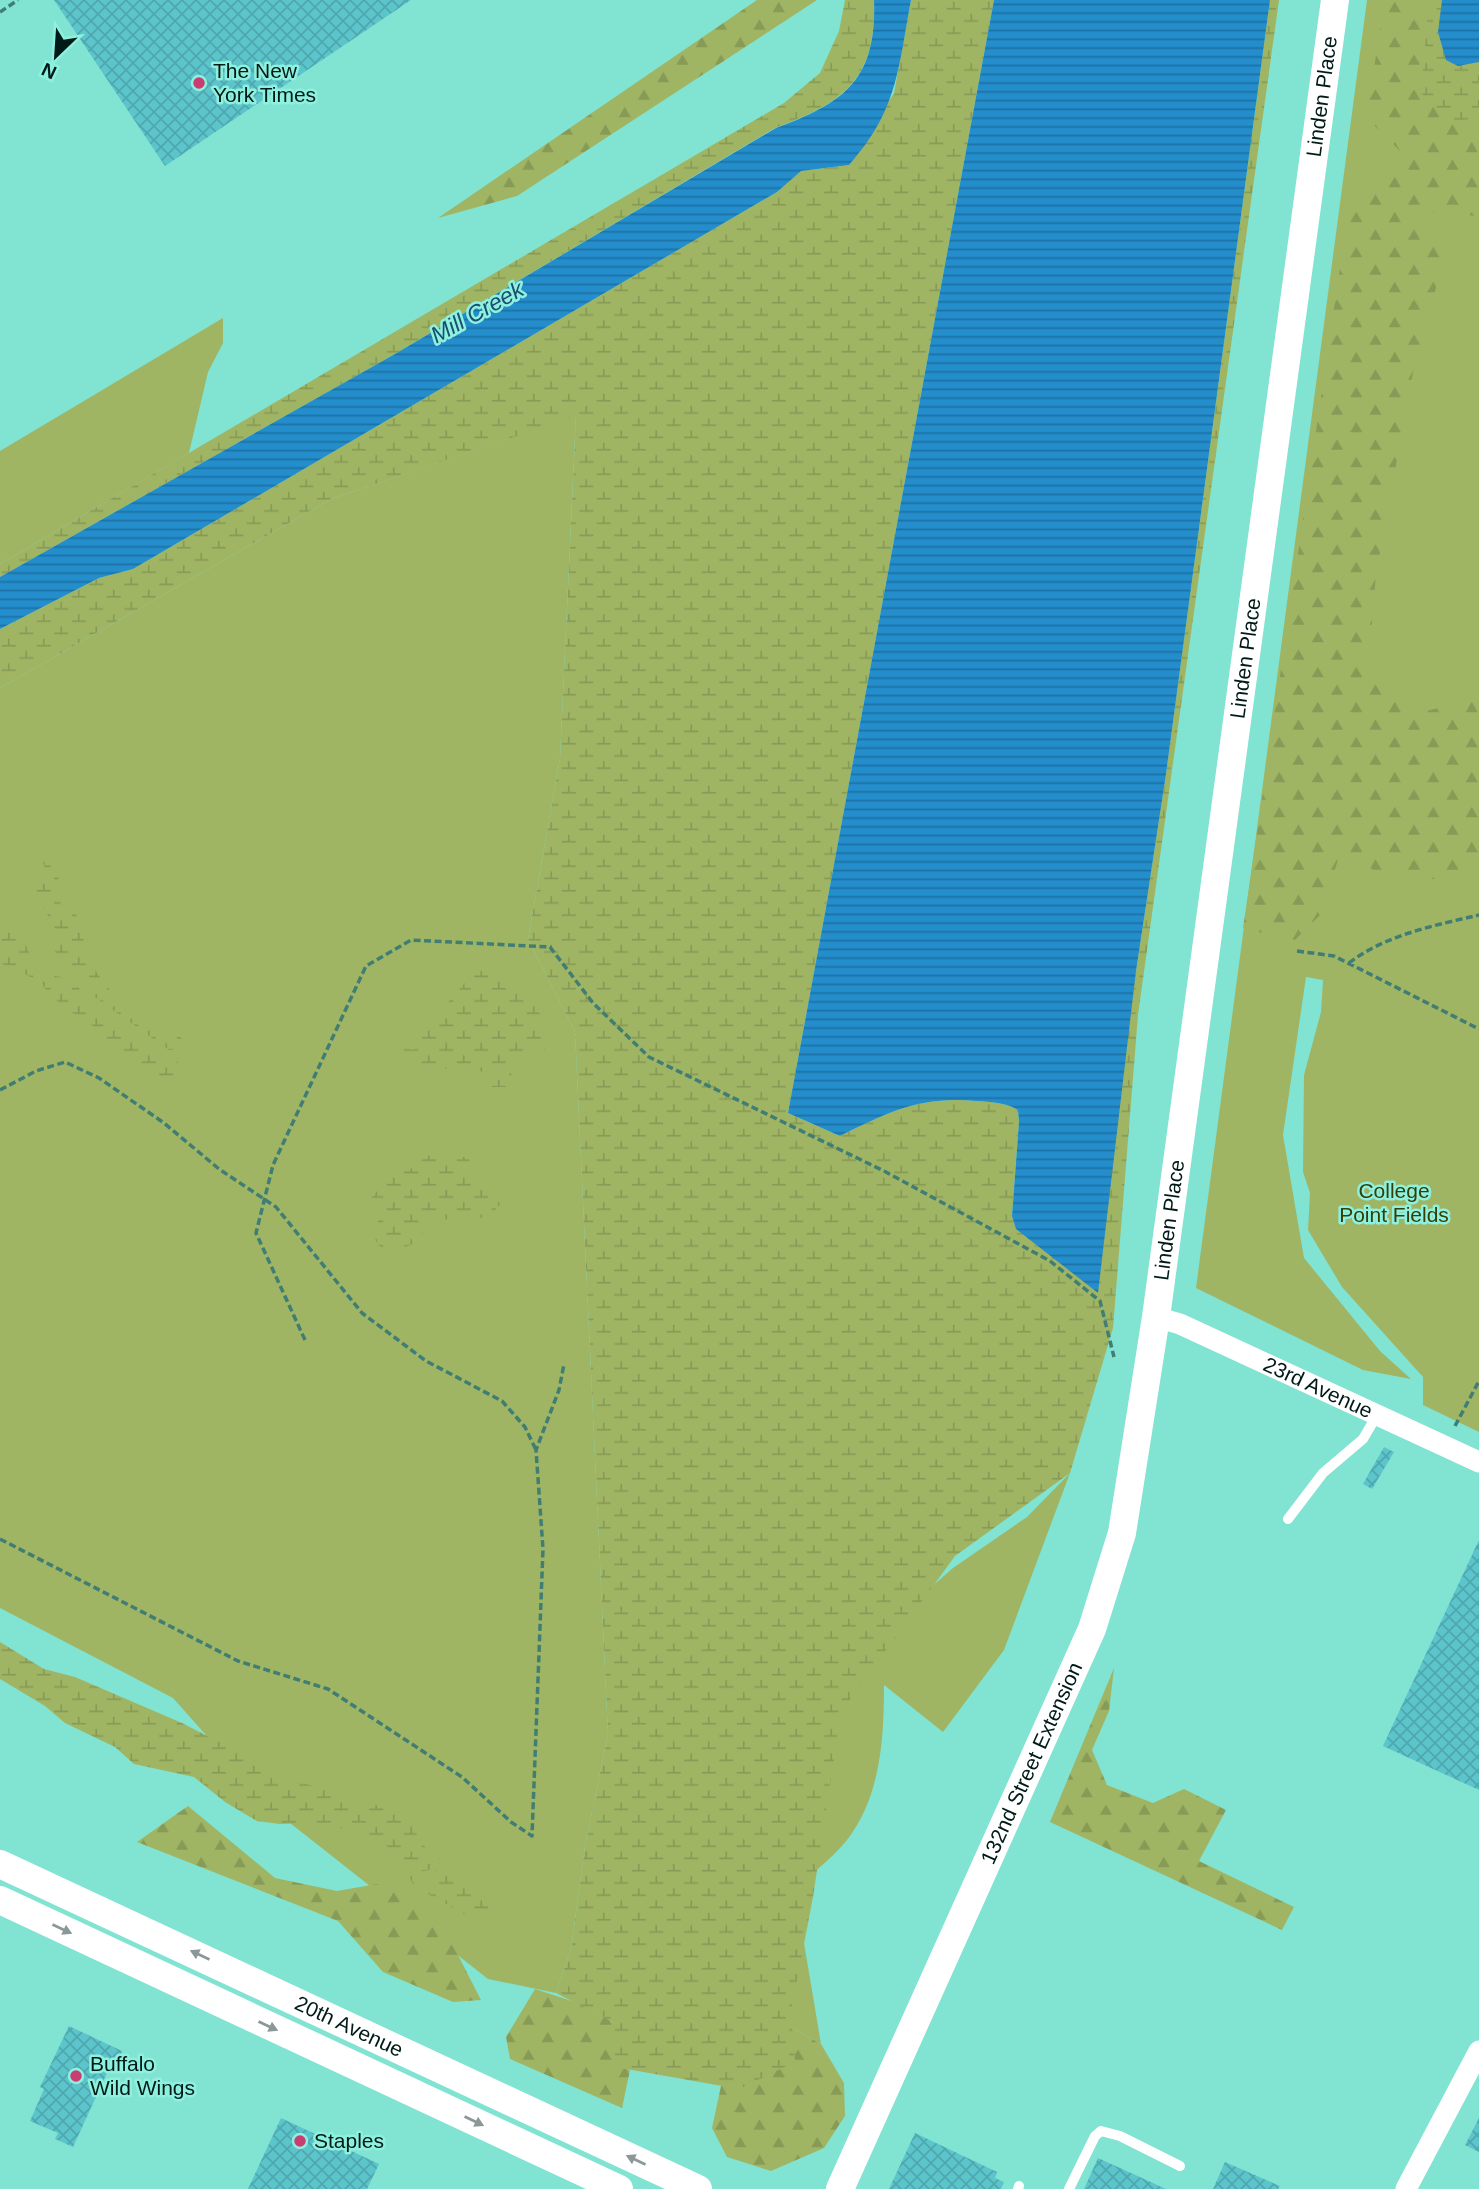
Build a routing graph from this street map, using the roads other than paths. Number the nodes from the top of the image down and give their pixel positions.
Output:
1 (1335, 0) edge
2 (1156, 1317) junction
3 (1377, 1415) junction
4 (1479, 1462) edge
5 (1288, 1519) dead end
6 (0, 1864) edge
7 (0, 1900) edge
8 (1479, 2051) edge
9 (1180, 2166) dead end
10 (619, 2189) edge
11 (698, 2189) edge
12 (840, 2189) edge
13 (1069, 2189) edge
14 (1406, 2189) edge

1 - 2 street, Linden Place
2 - 3 street, 23rd Avenue
2 - 12 street, 132nd Street Extension
3 - 4 street, 23rd Avenue
3 - 5 lane
11 -> 6 street, 20th Avenue
7 -> 10 street, 20th Avenue
8 - 14 street
9 - 13 lane

